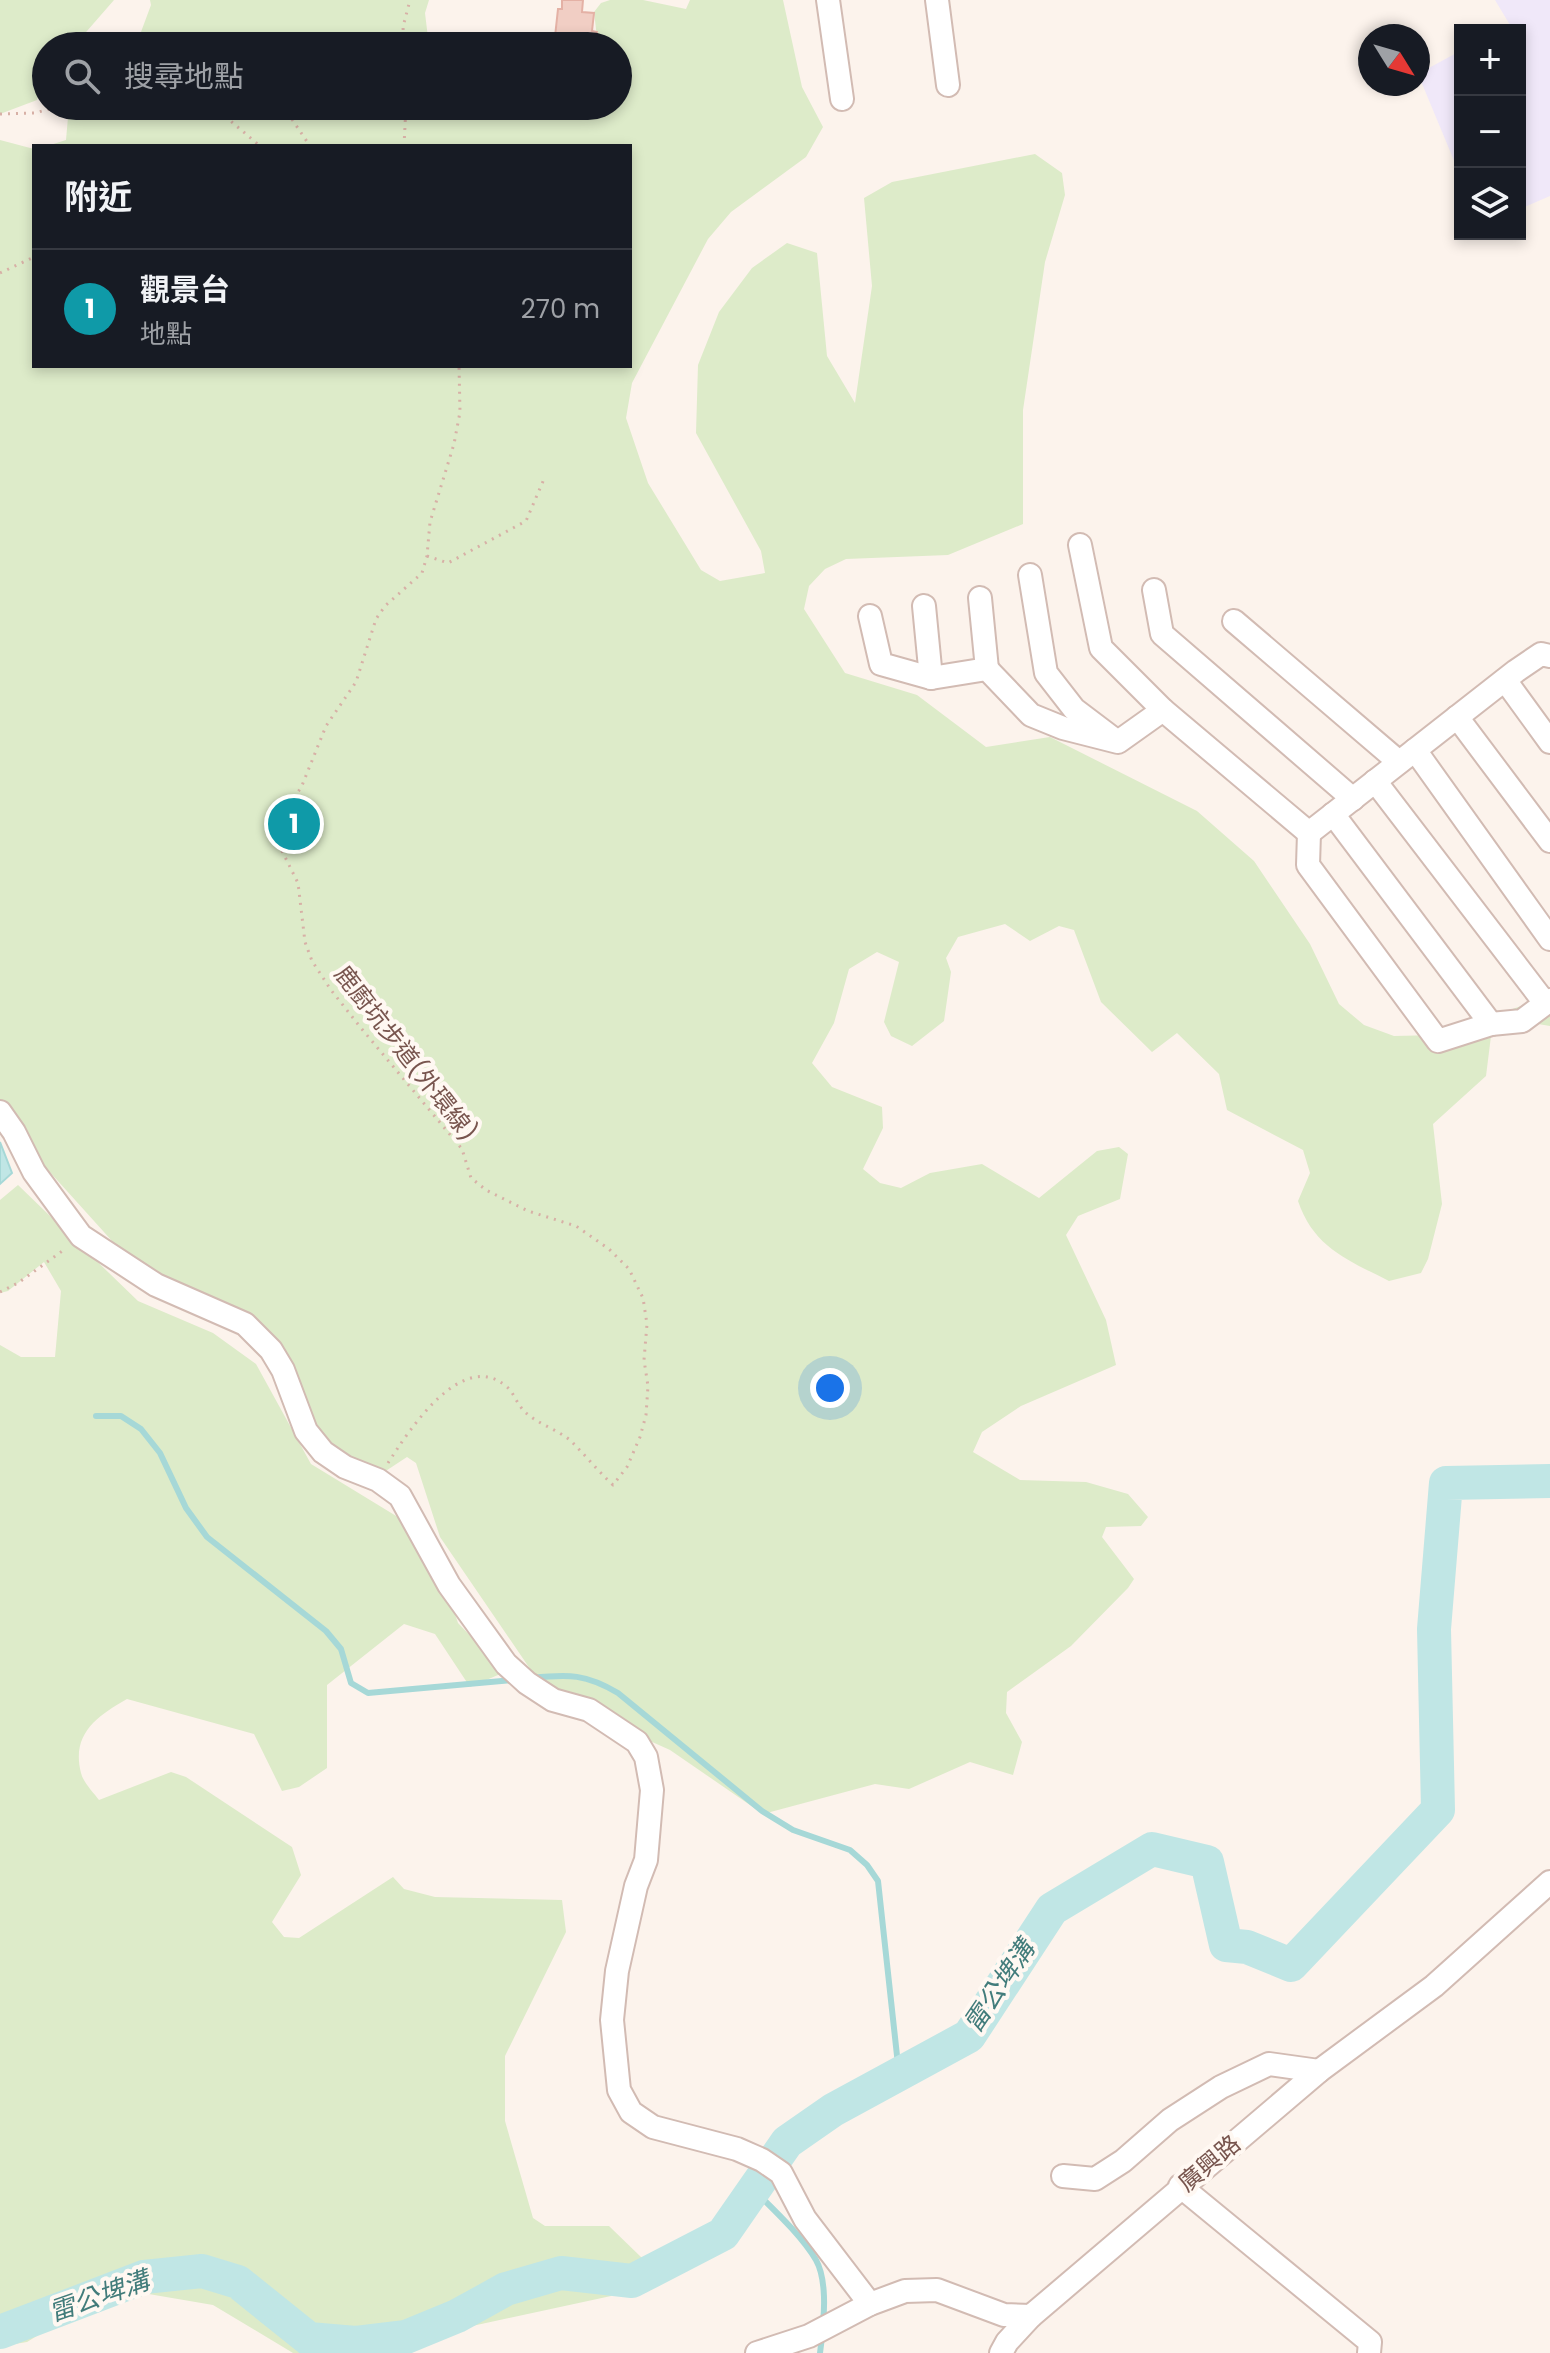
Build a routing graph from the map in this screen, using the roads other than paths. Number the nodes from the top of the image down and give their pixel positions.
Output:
1 (828, 0) edge
2 (937, 0) edge
3 (948, 85) dead end
4 (842, 99) dead end
5 (1080, 545) dead end
6 (1030, 575) dead end
7 (1154, 590) dead end
8 (980, 598) dead end
9 (924, 606) dead end
10 (870, 616) dead end
11 (1234, 621) dead end
12 (1550, 656) edge
13 (987, 669) junction
14 (931, 678) junction
15 (1505, 680) junction
16 (1163, 710) junction
17 (1457, 717) junction
18 (1118, 742) junction
19 (1550, 742) edge
20 (1407, 756) junction
21 (1375, 781) junction
22 (1353, 799) junction
23 (1333, 814) junction
24 (1309, 833) junction
25 (1550, 841) edge
26 (1550, 939) edge
27 (1548, 1002) edge
28 (1491, 1024) junction
29 (0, 1112) edge
30 (1550, 1882) edge
31 (1319, 2071) junction
32 (1063, 2176) dead end
33 (1180, 2186) junction
34 (870, 2304) junction
35 (1031, 2316) junction
36 (757, 2353) edge
37 (1001, 2353) edge
38 (1369, 2353) edge

1 - 4 street
2 - 3 street
5 - 16 street
6 - 18 street
7 - 22 street
8 - 13 street
9 - 14 street
10 - 14 street
11 - 20 street
12 - 15 street
13 - 14 street
13 - 18 street
15 - 17 street
15 - 19 street
16 - 18 street
16 - 24 street
17 - 20 street
17 - 25 street
20 - 21 street
20 - 26 street
21 - 22 street
21 - 27 street
22 - 23 street
23 - 24 street
23 - 28 street
24 - 28 street
27 - 28 street
29 - 34 street
30 - 31 street, 廣興路
31 - 32 street
31 - 33 street, 廣興路
33 - 35 street, 廣興路
33 - 38 street
34 - 35 street
34 - 36 street
35 - 37 street, 廣興路

